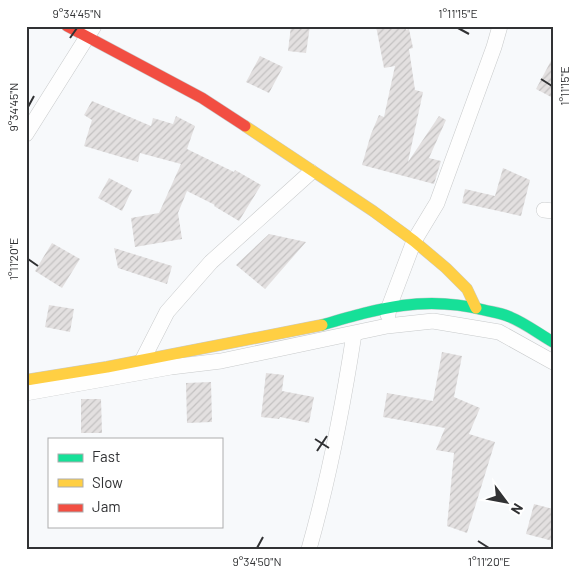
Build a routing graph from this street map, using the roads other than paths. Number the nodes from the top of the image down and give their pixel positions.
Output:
1 (67, 26) edge
2 (500, 26) edge
3 (90, 31) edge
4 (26, 134) edge
5 (311, 172) junction
6 (414, 241) junction
7 (389, 307) junction
8 (476, 308) junction
9 (387, 326) junction
10 (354, 334) junction
11 (553, 342) edge
12 (143, 359) junction
13 (553, 362) edge
14 (26, 380) edge
15 (26, 393) edge
16 (309, 549) edge

1 - 3 street
2 - 6 street
3 - 4 street
3 - 5 street
5 - 6 street
5 - 12 street
6 - 7 street
6 - 8 street
7 - 8 street
7 - 9 street
7 - 12 street
8 - 11 street
9 - 10 street
9 - 13 street
10 - 15 street
10 - 16 street
12 - 14 street

